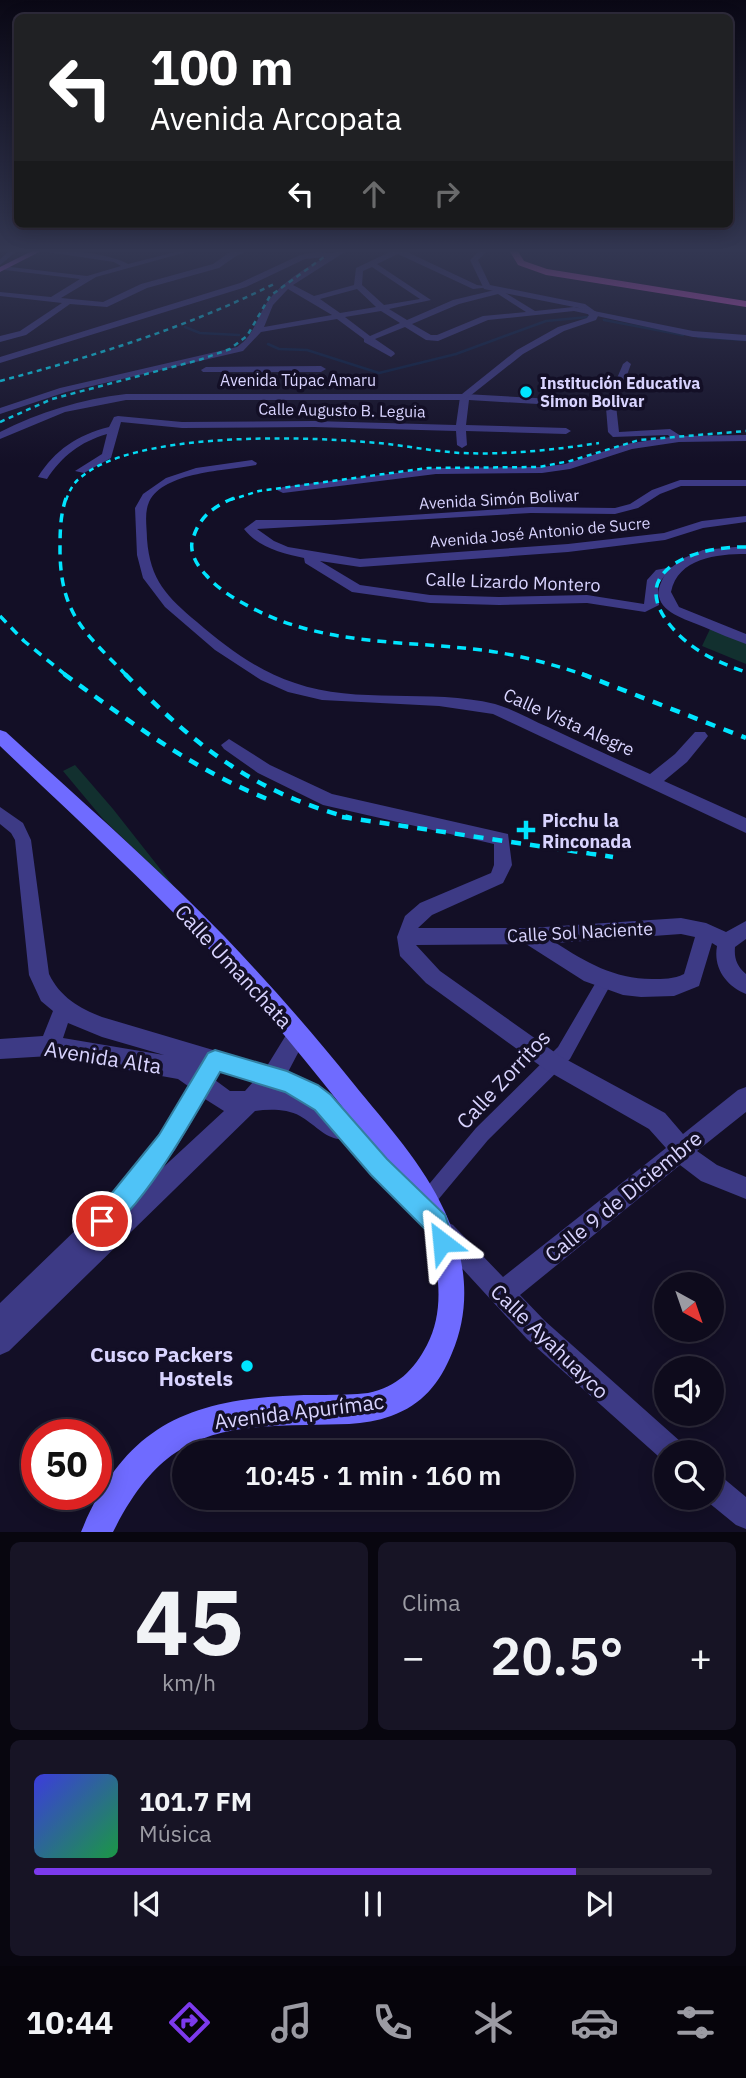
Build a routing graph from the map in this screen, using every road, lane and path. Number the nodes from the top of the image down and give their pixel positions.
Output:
1 (38, 321) edge
2 (126, 321) edge
3 (135, 321) edge
4 (263, 321) edge
5 (307, 321) edge
6 (344, 321) edge
7 (408, 321) edge
8 (477, 321) edge
9 (586, 321) edge
10 (631, 321) edge
11 (404, 323) junction
12 (260, 330) junction
13 (746, 338) edge
14 (0, 339) edge
15 (368, 340) junction
16 (0, 348) edge
17 (41, 348) junction
18 (391, 354) dead end
19 (227, 355) junction
20 (0, 362) edge
21 (627, 364) dead end
22 (321, 369) dead end
23 (63, 390) junction
24 (465, 397) junction
25 (0, 404) edge
26 (607, 405) junction
27 (0, 411) edge
28 (520, 415) junction
29 (116, 424) junction
30 (461, 428) junction
31 (566, 431) dead end
32 (0, 436) edge
33 (746, 438) edge
34 (679, 439) junction
35 (462, 445) dead end
36 (252, 463) dead end
37 (80, 471) dead end
38 (43, 477) dead end
39 (746, 483) edge
40 (283, 491) dead end
41 (746, 519) edge
42 (250, 529) joint
43 (746, 550) edge
44 (335, 566) junction
45 (674, 571) junction
46 (744, 636) edge
47 (0, 736) edge
48 (700, 736) dead end
49 (229, 745) dead end
50 (652, 781) junction
51 (0, 814) edge
52 (746, 826) edge
53 (746, 929) edge
54 (706, 931) junction
55 (529, 936) junction
56 (406, 937) junction
57 (727, 942) junction
58 (604, 982) junction
59 (746, 985) edge
60 (63, 1010) junction
61 (298, 1034) junction
62 (50, 1045) junction
63 (0, 1049) edge
64 (215, 1060) junction
65 (553, 1063) junction
66 (273, 1078) junction
67 (203, 1082) junction
68 (256, 1098) junction
69 (746, 1098) edge
70 (361, 1148) junction
71 (682, 1149) junction
72 (746, 1188) edge
73 (431, 1212) junction
74 (500, 1294) junction
75 (0, 1320) edge
76 (0, 1342) edge
77 (657, 1440) edge
78 (724, 1497) edge
79 (746, 1515) edge
80 (97, 1532) edge

1 - 14 street
2 - 17 street
3 - 20 street
4 - 12 street
5 - 12 street
6 - 15 street
7 - 11 street
8 - 11 street
9 - 24 street
10 - 13 street
11 - 15 street
12 - 19 street
15 - 18 street
16 - 17 street
17 - 20 street
19 - 22 street
19 - 23 street
21 - 26 street
23 - 25 street
23 - 27 street
24 - 28 street, Avenida Túpac Amaru
24 - 30 street
24 - 32 street, Avenida Túpac Amaru
26 - 28 street, Avenida Túpac Amaru
26 - 34 street
28 - 30 street, Calle Augusto B. Leguia
28 - 31 street, Calle Augusto B. Leguia
29 - 30 street, Calle Augusto B. Leguia
29 - 37 street
29 - 38 street
30 - 35 street
33 - 34 street
34 - 40 street
36 - 50 street, Calle Vista Alegre
39 - 42 street, Avenida Simón Bolivar
41 - 44 street, Avenida José Antonio de Sucre
42 - 44 street, Calle Lizardo Montero
43 - 45 street
44 - 45 street, Calle Lizardo Montero
45 - 46 street
47 - 61 main road, Calle Umanchata
48 - 50 street
49 - 56 street
50 - 52 street, Calle Vista Alegre
51 - 60 street
53 - 57 street
54 - 55 street, Calle Sol Naciente
54 - 57 street, Calle Sol Naciente
54 - 58 street
55 - 56 street, Calle Sol Naciente
55 - 58 street
56 - 65 street
57 - 59 street
58 - 65 street, Calle Zorritos
60 - 62 street
60 - 64 street
61 - 66 street
61 - 73 main road, Calle Umanchata
62 - 63 street, Avenida Alta
62 - 67 street, Avenida Alta
64 - 66 street
64 - 67 street
65 - 71 street
65 - 73 street, Calle Zorritos
66 - 68 street
66 - 70 street
67 - 68 street, Avenida Alta
67 - 75 street
68 - 70 street, Avenida Alta
68 - 76 street
69 - 71 street, Calle 9 de Diciembre
70 - 73 street, Calle Ayahuayco
71 - 72 street
71 - 74 street, Calle 9 de Diciembre
73 - 74 street, Calle Ayahuayco
73 - 80 main road, Avenida Apurímac
74 - 77 street, Calle Ayahuayco
78 - 79 street

